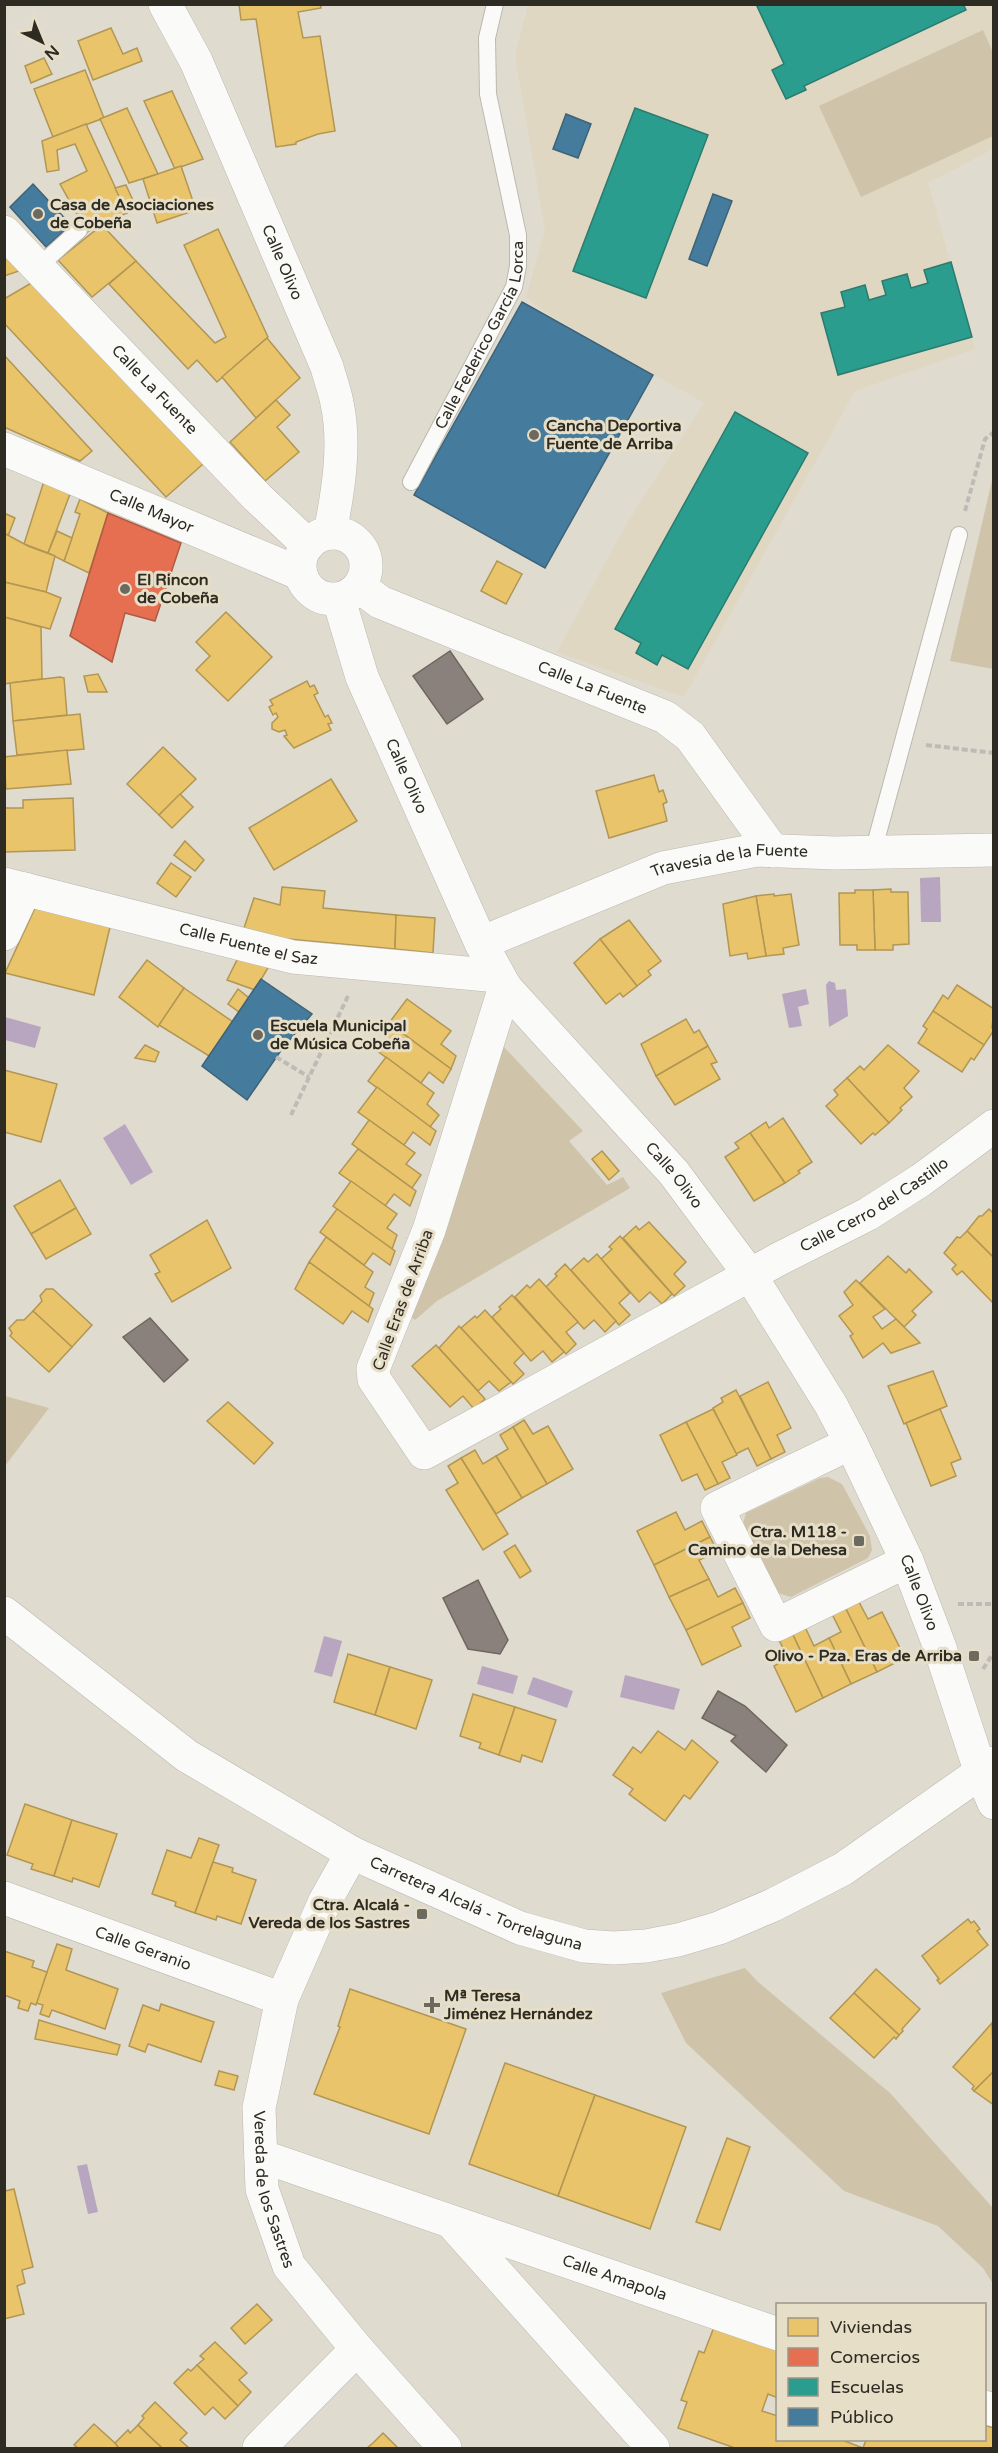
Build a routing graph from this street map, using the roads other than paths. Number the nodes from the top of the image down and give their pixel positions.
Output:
1 (165, 4) edge
2 (495, 4) edge
3 (79, 230) dead end
4 (4, 232) edge
5 (38, 267) junction
6 (4, 449) edge
7 (411, 482) dead end
8 (959, 536) road end
9 (313, 551) junction
10 (349, 593) junction
11 (993, 850) edge
12 (773, 851) junction
13 (873, 852) junction
14 (15, 887) edge
15 (4, 934) edge
16 (481, 943) junction
17 (501, 982) junction
18 (993, 1126) edge
19 (750, 1275) junction
20 (851, 1443) junction
21 (907, 1562) junction
22 (4, 1613) edge
23 (987, 1768) edge
24 (993, 1803) edge
25 (352, 1853) junction
26 (4, 1898) edge
27 (282, 1999) junction
28 (261, 2156) junction
29 (451, 2222) junction
30 (776, 2334) edge
31 (357, 2349) junction
32 (259, 2448) edge
33 (445, 2448) edge
34 (653, 2448) edge

1 - 9 street, Calle Olivo
2 - 7 lane, Calle Federico García Lorca
3 - 5 lane
4 - 5 street, Calle La Fuente
5 - 9 street, Calle La Fuente
6 - 9 street, Calle Mayor
8 - 13 lane
9 - 10 street
9 - 10 street
10 - 12 street, Calle La Fuente
10 - 16 street, Calle Olivo
11 - 13 street, Travesía de la Fuente
12 - 13 street, Travesía de la Fuente
12 - 16 street, Travesía de la Fuente
14 - 15 street
14 - 17 street, Calle Fuente el Saz
16 - 17 street, Calle Olivo
17 - 19 street, Calle Olivo
17 - 19 street, Calle Eras de Arriba
18 - 19 street, Calle Cerro del Castillo
19 - 20 street, Calle Olivo
20 - 21 street, Calle Olivo
20 - 21 street
21 - 23 street, Calle Olivo
22 - 25 street, Carretera Alcalá - Torrelaguna
23 - 24 street, Calle Olivo
23 - 25 street, Carretera Alcalá - Torrelaguna
25 - 27 street, Vereda de los Sastres
26 - 27 street, Calle Geranio
27 - 28 street, Vereda de los Sastres
28 - 29 street, Calle Amapola
28 - 31 street, Vereda de los Sastres
29 - 30 street, Calle Amapola
29 - 34 street, Calle Amapola
31 - 32 street
31 - 33 street, Vereda de los Sastres

